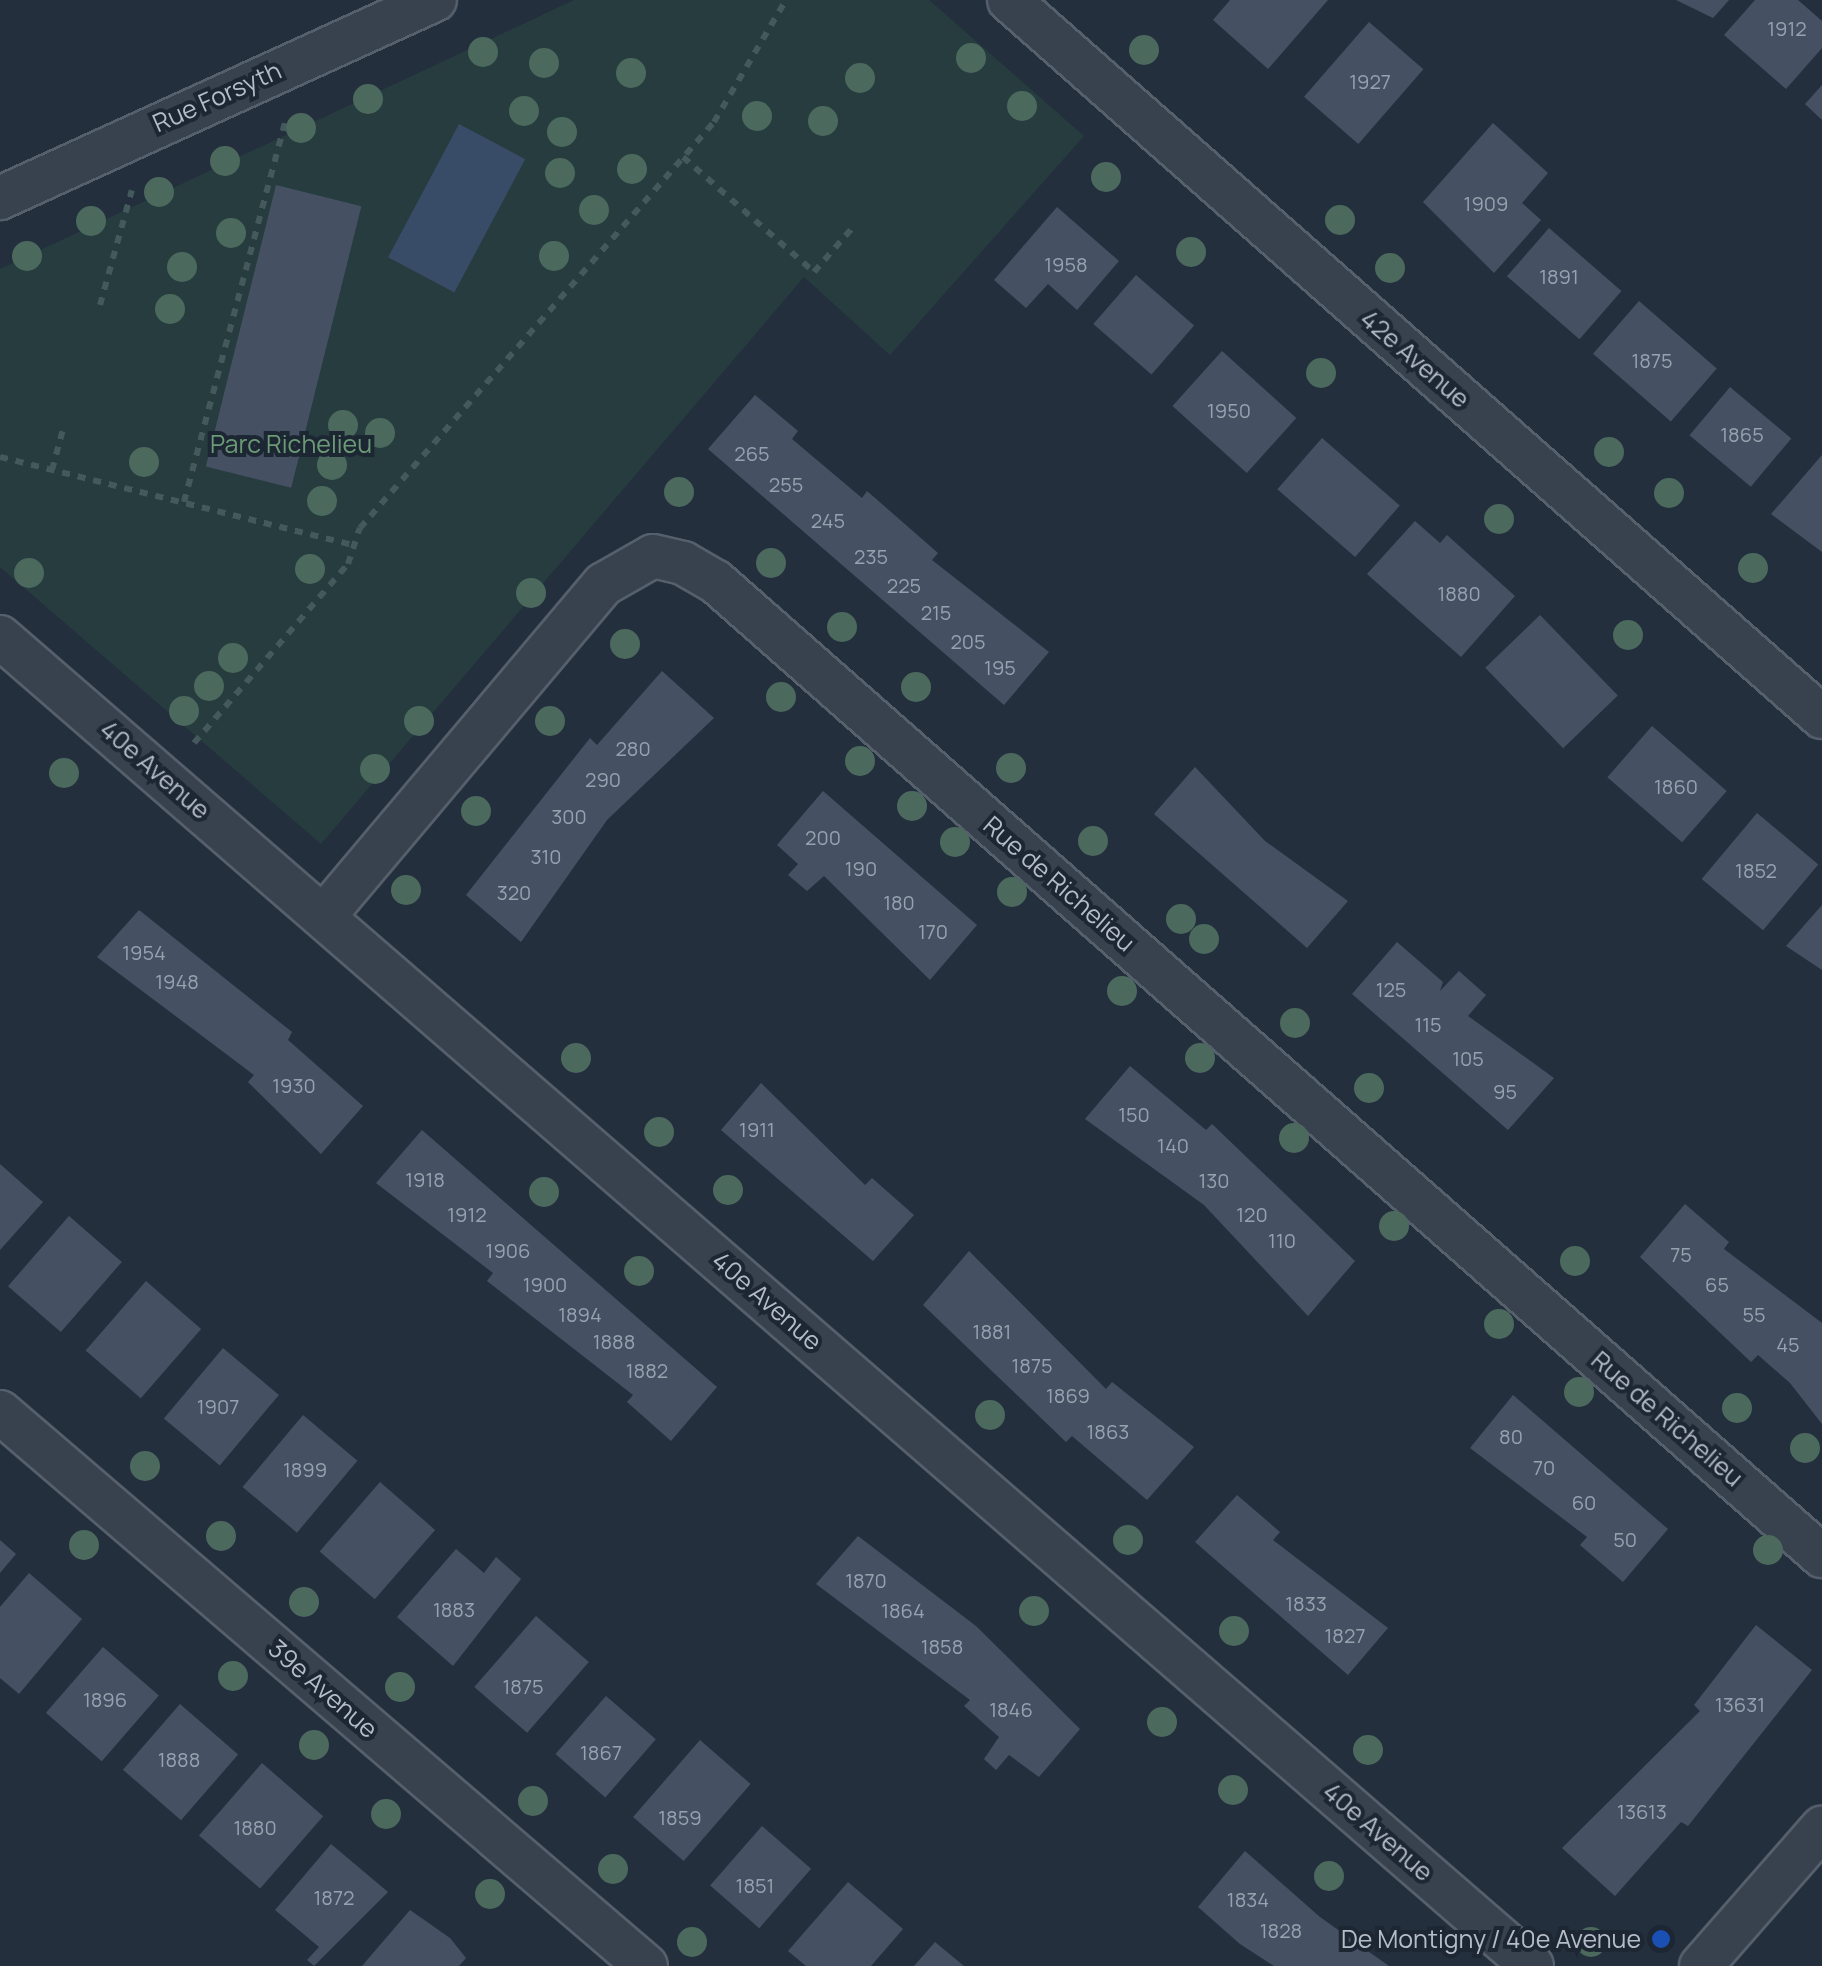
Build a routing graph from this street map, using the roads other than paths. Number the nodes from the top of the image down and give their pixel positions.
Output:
1 (435, 0) edge
2 (1009, 0) edge
3 (0, 198) edge
4 (0, 637) edge
5 (1822, 718) edge
6 (324, 916) junction
7 (0, 1412) edge
8 (1822, 1556) edge
9 (1822, 1828) edge
10 (646, 1966) edge
11 (1532, 1966) edge
12 (1701, 1966) edge

1 - 3 street, Rue Forsyth
2 - 5 street, 42e Avenue
4 - 6 street, 40e Avenue
6 - 8 street, Rue de Richelieu
6 - 11 street, 40e Avenue
7 - 10 street, 39e Avenue
9 - 12 street

